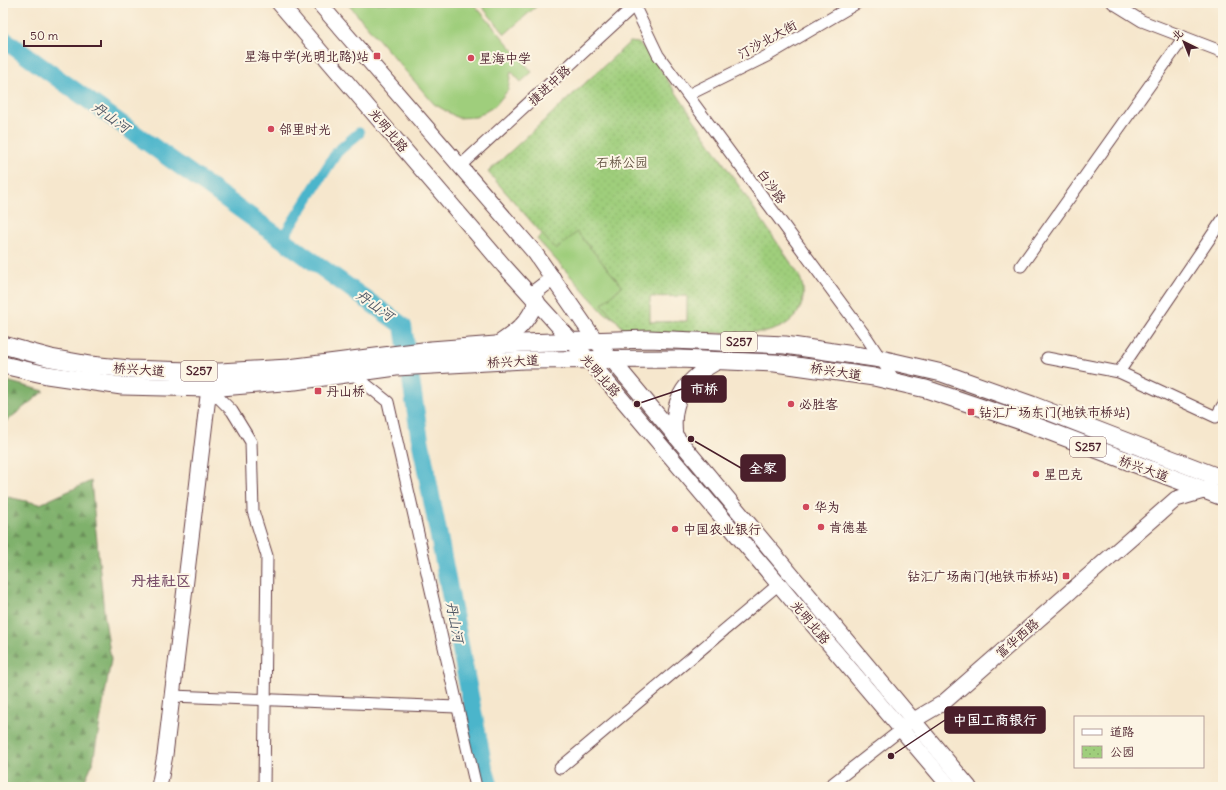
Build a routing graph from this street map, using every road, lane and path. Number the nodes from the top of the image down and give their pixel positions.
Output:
1 (279, 3) edge
2 (319, 3) edge
3 (857, 3) edge
4 (1113, 3) edge
5 (635, 4) edge
6 (1184, 37) junction
7 (1223, 52) edge
8 (688, 95) junction
9 (460, 166) junction
10 (1223, 219) edge
11 (1021, 266) dead end
12 (552, 278) junction
13 (534, 298) junction
14 (596, 341) junction
15 (574, 343) junction
16 (3, 345) edge
17 (496, 345) junction
18 (430, 357) junction
19 (611, 358) junction
20 (1047, 358) dead end
21 (588, 359) junction
22 (881, 359) junction
23 (721, 360) junction
24 (396, 361) junction
25 (3, 365) edge
26 (1119, 372) junction
27 (352, 373) junction
28 (895, 381) junction
29 (209, 388) junction
30 (1223, 405) edge
31 (675, 436) junction
32 (1223, 479) edge
33 (1223, 488) edge
34 (1204, 490) junction
35 (1223, 497) edge
36 (779, 584) junction
37 (172, 696) junction
38 (265, 700) junction
39 (457, 707) junction
40 (914, 720) junction
41 (901, 728) junction
42 (560, 768) dead end
43 (159, 786) edge
44 (264, 787) edge
45 (476, 787) edge
46 (828, 787) edge
47 (950, 787) edge
48 (969, 787) edge

1 - 13 main road, 光明北路
2 - 9 main road, 光明北路
3 - 8 street, 汀沙北大街
4 - 6 street
5 - 8 street, 白沙路
5 - 9 street, 捷进中路
6 - 7 street
6 - 11 street
8 - 22 street, 白沙路
9 - 12 main road, 光明北路
10 - 26 street
12 - 13 main road
12 - 14 main road, 光明北路
13 - 15 main road, 光明北路
13 - 17 main road
14 - 15 main road, 桥兴大道 / S257
14 - 19 main road, 光明北路
14 - 22 main road, 桥兴大道 / S257
15 - 17 main road, 桥兴大道 / S257
15 - 21 main road, 光明北路
16 - 24 main road, 桥兴大道 / S257
17 - 18 main road, 桥兴大道 / S257
18 - 21 main road, 桥兴大道 / S257
18 - 24 main road, S257
19 - 21 main road, 桥兴大道 / S257
19 - 23 main road, 桥兴大道 / S257
19 - 31 main road, 光明北路
20 - 26 street
21 - 36 main road, 光明北路
22 - 28 street, 白沙路
22 - 32 main road, 桥兴大道 / S257
23 - 28 main road, 桥兴大道 / S257
23 - 31 main road
24 - 27 main road, 桥兴大道 / S257
25 - 29 main road, 桥兴大道 / S257
26 - 30 street
27 - 29 main road, 桥兴大道 / S257
27 - 39 street
28 - 34 main road, 桥兴大道 / S257
29 - 37 main road
29 - 38 street
31 - 40 main road, 光明北路
33 - 34 main road, 富华西路
34 - 35 main road, 桥兴大道 / S257
34 - 40 main road, 富华西路
36 - 41 main road, 光明北路
36 - 42 street
37 - 38 street
37 - 43 main road
38 - 39 street
38 - 44 street
39 - 45 street
40 - 41 street, 富华西路
40 - 48 main road, 光明北路
41 - 46 street, 富华西路
41 - 47 main road, 光明北路

